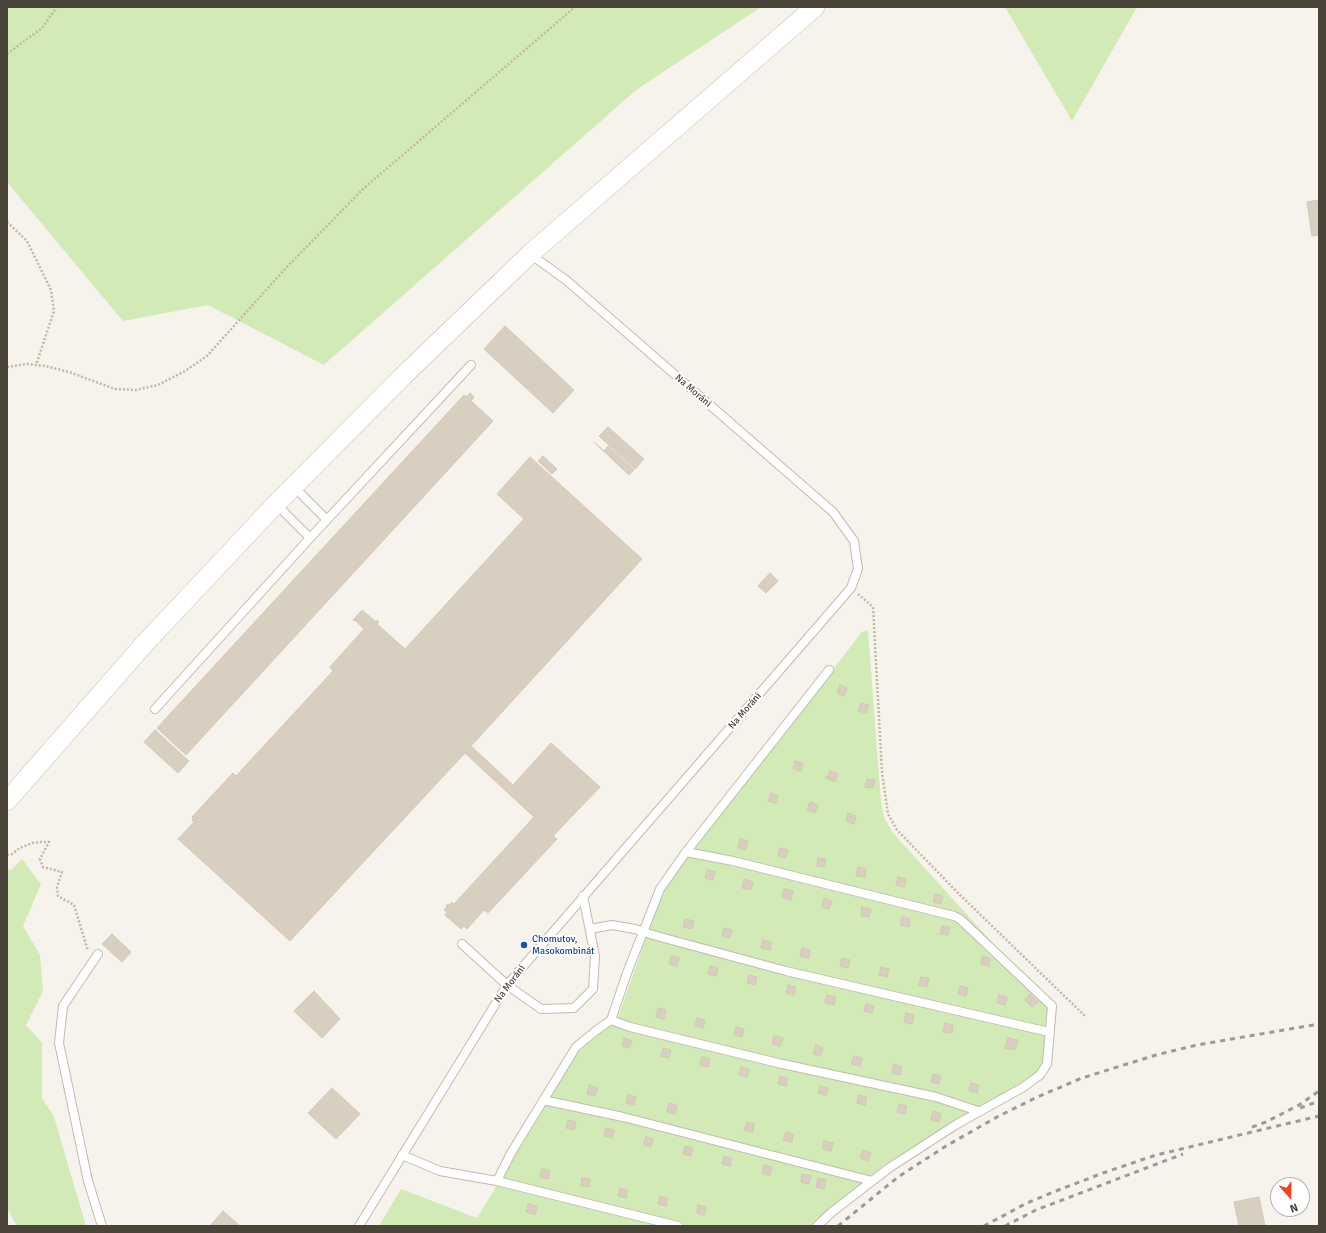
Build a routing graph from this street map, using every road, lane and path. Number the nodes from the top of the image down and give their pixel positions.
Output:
1 (57, 7) edge
2 (575, 7) edge
3 (815, 7) edge
4 (7, 54) edge
5 (7, 222) edge
6 (530, 254) junction
7 (471, 364) dead end
8 (36, 365) junction
9 (7, 367) edge
10 (294, 487) junction
11 (276, 504) junction
12 (327, 520) junction
13 (310, 538) junction
14 (851, 588) junction
15 (830, 670) dead end
16 (155, 709) dead end
17 (7, 801) edge
18 (686, 852) junction
19 (7, 855) edge
20 (584, 896) junction
21 (590, 929) junction
22 (644, 931) junction
23 (462, 944) dead end
24 (98, 954) dead end
25 (92, 963) junction
26 (507, 985) junction
27 (1086, 1017) dead end
28 (611, 1020) junction
29 (1050, 1032) junction
30 (543, 1100) junction
31 (978, 1111) junction
32 (402, 1156) junction
33 (497, 1181) junction
34 (872, 1181) junction
35 (102, 1226) edge
36 (359, 1226) edge
37 (678, 1226) edge
38 (817, 1226) edge

1 - 4 path
2 - 8 path
3 - 6 street
5 - 8 path
6 - 10 street
6 - 14 lane, Na Moráni
7 - 12 lane
8 - 9 path
10 - 11 street
10 - 12 lane
11 - 13 lane
11 - 17 street
12 - 13 lane
13 - 16 lane
14 - 20 lane, Na Moráni
14 - 27 path
15 - 18 lane
18 - 22 lane
18 - 29 lane
19 - 25 path
20 - 21 lane
20 - 26 lane, Na Moráni
21 - 22 lane
21 - 26 lane
22 - 28 lane
22 - 29 lane
23 - 26 lane
24 - 25 lane
25 - 35 lane
26 - 32 lane, Na Moráni
28 - 30 lane
28 - 31 lane
29 - 31 lane
30 - 33 lane
30 - 34 lane
31 - 34 lane
32 - 33 lane
32 - 36 lane, Na Moráni
33 - 37 lane
34 - 38 lane

